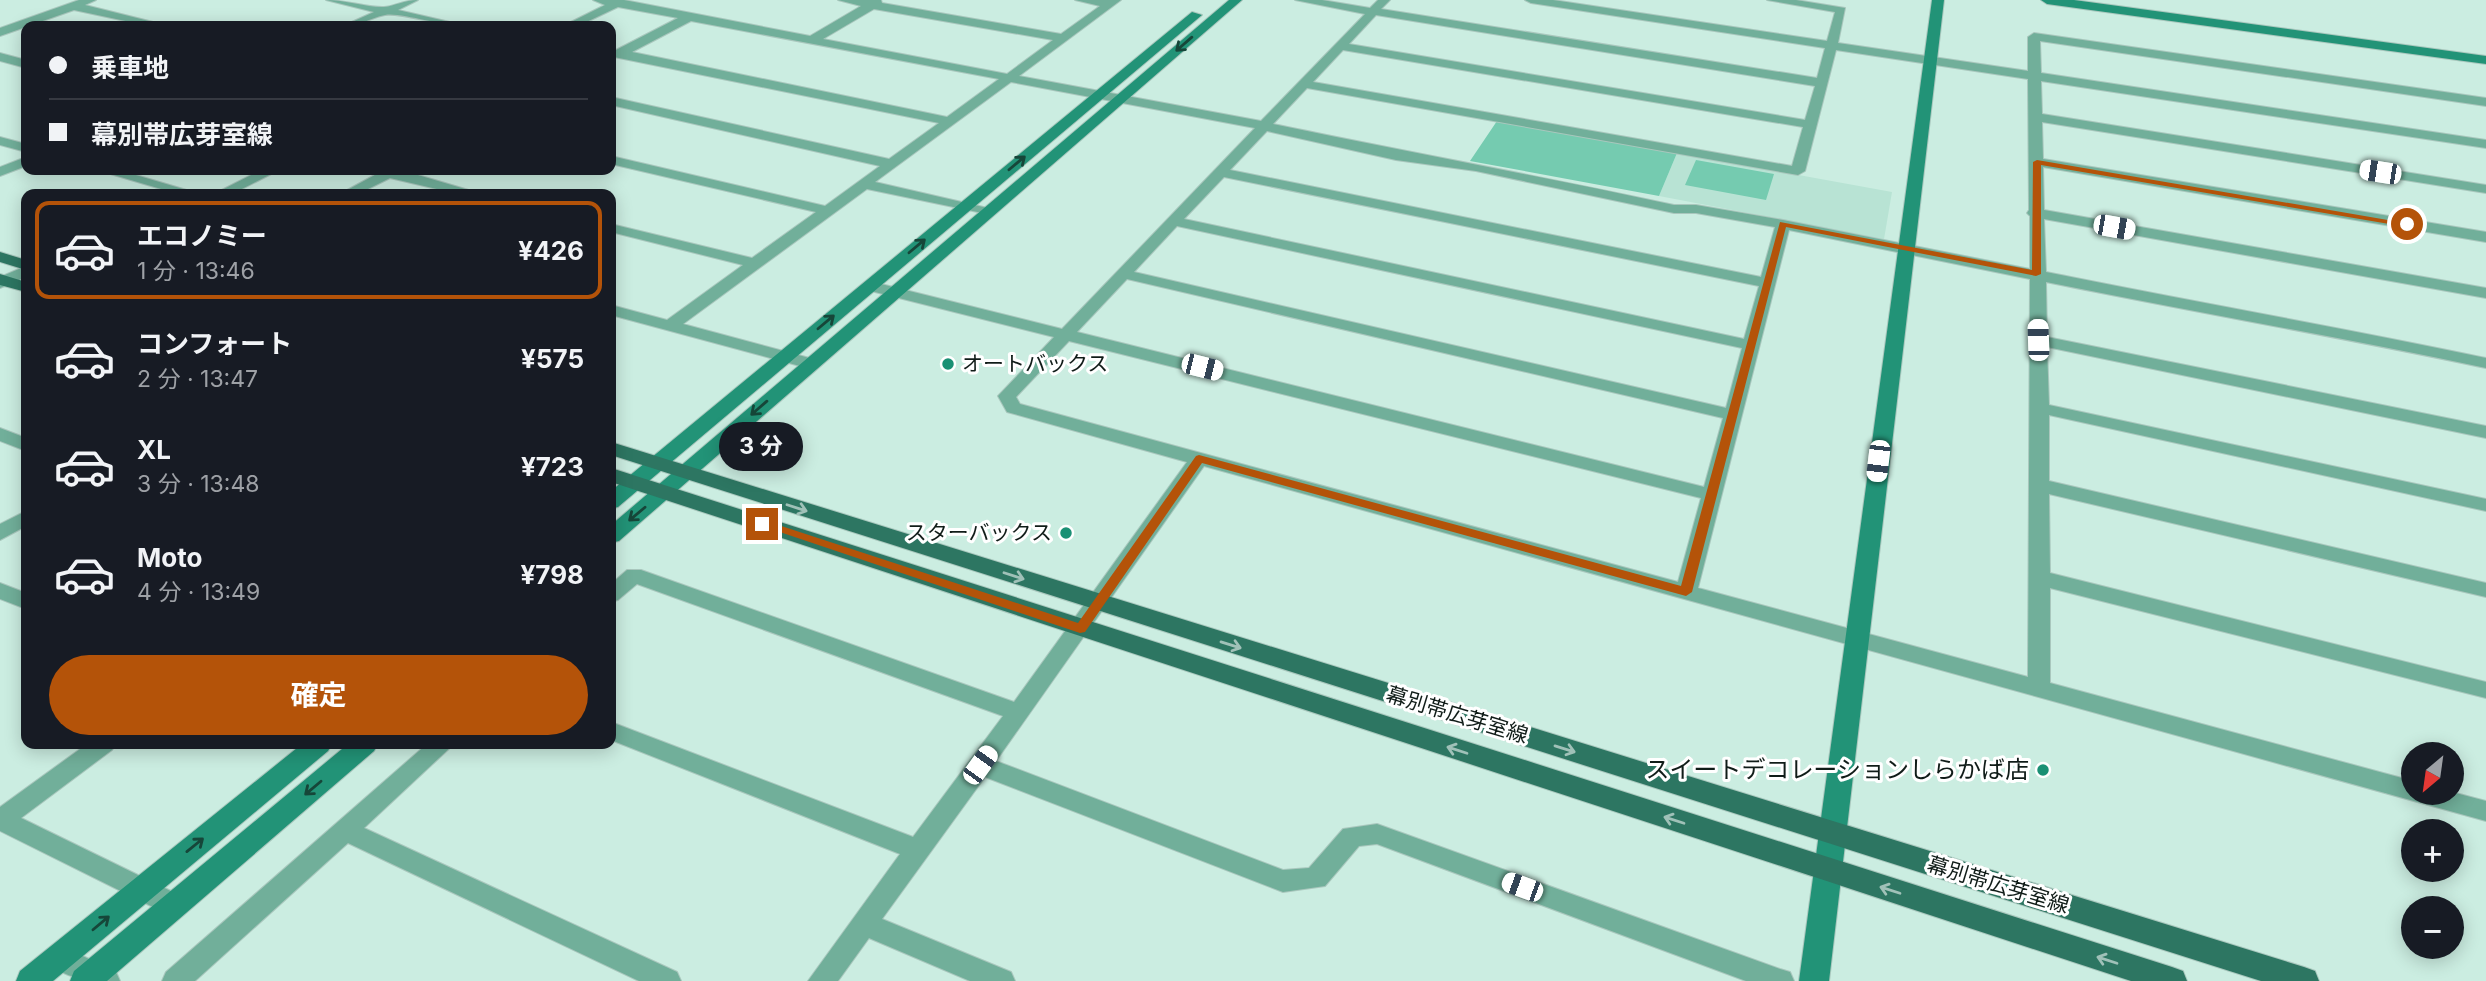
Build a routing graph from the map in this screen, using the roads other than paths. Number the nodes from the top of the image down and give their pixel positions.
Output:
1 (90, 0) edge
2 (332, 0) edge
3 (412, 0) edge
4 (599, 0) edge
5 (844, 0) edge
6 (1081, 0) edge
7 (1214, 0) edge
8 (1236, 0) edge
9 (1301, 0) edge
10 (1384, 0) edge
11 (1531, 0) edge
12 (1773, 0) edge
13 (1938, 0) edge
14 (2047, 0) edge
15 (621, 2) edge
16 (876, 2) edge
17 (1112, 2) edge
18 (73, 6) junction
19 (386, 11) junction
20 (1373, 12) junction
21 (690, 17) junction
22 (31, 21) edge
23 (140, 21) edge
24 (361, 21) edge
25 (436, 21) edge
26 (580, 21) edge
27 (21, 25) edge
28 (0, 32) edge
29 (1061, 38) junction
30 (811, 41) junction
31 (1341, 46) junction
32 (1834, 46) junction
33 (616, 54) edge
34 (616, 55) edge
35 (0, 57) edge
36 (1931, 60) junction
37 (2486, 60) edge
38 (21, 63) edge
39 (2035, 76) junction
40 (1009, 78) junction
41 (1822, 83) junction
42 (1305, 84) junction
43 (1099, 95) junction
44 (1120, 99) junction
45 (616, 102) edge
46 (2486, 102) edge
47 (2036, 117) junction
48 (950, 121) junction
49 (1812, 124) junction
50 (1264, 126) junction
51 (0, 141) edge
52 (2486, 144) edge
53 (21, 147) edge
54 (616, 161) edge
55 (2037, 162) junction
56 (21, 164) edge
57 (891, 164) junction
58 (1221, 172) junction
59 (0, 173) edge
60 (123, 175) edge
61 (261, 175) edge
62 (383, 175) edge
63 (406, 175) edge
64 (865, 184) junction
65 (174, 189) edge
66 (232, 189) edge
67 (357, 189) edge
68 (457, 189) edge
69 (2486, 189) edge
70 (965, 207) junction
71 (828, 211) junction
72 (987, 212) junction
73 (2034, 213) junction
74 (1174, 221) junction
75 (1783, 224) junction
76 (616, 229) edge
77 (2486, 237) edge
78 (1906, 248) junction
79 (0, 257) edge
80 (756, 264) junction
81 (21, 266) edge
82 (21, 271) edge
83 (1124, 274) junction
84 (2036, 274) junction
85 (2, 281) edge
86 (1768, 283) junction
87 (21, 286) edge
88 (869, 286) junction
89 (894, 291) junction
90 (2486, 293) edge
91 (616, 311) edge
92 (670, 326) junction
93 (1067, 333) junction
94 (2038, 340) junction
95 (1751, 345) junction
96 (784, 357) junction
97 (2486, 363) edge
98 (811, 364) junction
99 (2040, 408) junction
100 (1733, 415) junction
101 (2486, 432) edge
102 (0, 434) edge
103 (21, 443) edge
104 (616, 449) edge
105 (1199, 458) junction
106 (658, 462) junction
107 (686, 472) junction
108 (616, 477) edge
109 (635, 483) junction
110 (2038, 485) junction
111 (663, 492) junction
112 (1712, 495) junction
113 (616, 498) edge
114 (2486, 505) edge
115 (21, 520) edge
116 (616, 532) edge
117 (0, 533) edge
118 (2040, 578) junction
119 (0, 590) edge
120 (2486, 590) edge
121 (616, 591) edge
122 (1686, 592) junction
123 (21, 599) edge
124 (1099, 603) junction
125 (1080, 629) junction
126 (1855, 639) junction
127 (2039, 689) junction
128 (2486, 690) edge
129 (1018, 713) junction
130 (616, 733) edge
131 (96, 749) edge
132 (313, 749) edge
133 (359, 749) edge
134 (436, 749) edge
135 (980, 765) junction
136 (2401, 788) edge
137 (2464, 805) edge
138 (2486, 811) edge
139 (0, 820) edge
140 (345, 830) junction
141 (1832, 833) junction
142 (918, 850) junction
143 (1828, 870) junction
144 (142, 889) junction
145 (174, 905) junction
146 (864, 924) junction
147 (60, 957) junction
148 (95, 979) edge
149 (31, 981) edge
150 (176, 981) edge
151 (667, 981) edge
152 (822, 981) edge
153 (1000, 981) edge
154 (1780, 981) edge
155 (1814, 981) edge
156 (2172, 981) edge
157 (2304, 981) edge

1 - 18 street
2 - 19 street
3 - 19 street
4 - 15 street
5 - 16 street
6 - 17 street
7 - 43 street
8 -> 44 street
9 - 20 street
10 - 20 street
11 - 32 street
12 - 32 street
13 - 36 street
14 - 37 street
15 - 21 street
15 - 26 street
16 - 29 street
16 - 30 street
17 - 29 street
18 - 22 street
18 - 23 street
19 - 24 street
19 - 25 street
20 - 31 street
20 - 41 street
21 - 30 street
21 - 33 street
27 - 28 street
29 - 40 street
30 - 40 street
31 - 42 street
31 - 49 street
32 - 36 street
32 - 41 street
34 - 48 street
35 - 38 street
36 - 39 street
36 - 78 street
39 - 46 street
39 - 47 street
39 - 52 street
40 - 43 street
40 - 48 street
41 - 49 street
42 - 49 street
42 - 50 street
43 - 44 street
70 -> 43 street
44 - 50 street
44 - 72 street
45 - 57 street
47 - 55 street
47 - 69 street
48 - 57 street
50 - 58 street
50 - 75 street
51 - 53 street
54 - 71 street
55 - 73 street
55 - 77 street
56 - 59 street
57 - 64 street
58 - 74 street
58 - 86 street
60 - 65 street
61 - 66 street
62 - 67 street
63 - 68 street
64 - 70 street
64 - 71 street
70 - 72 street
88 -> 70 street
71 - 80 street
72 - 89 street
73 - 84 street
73 - 90 street
74 - 83 street
74 - 95 street
75 - 78 street
75 - 86 street
76 - 80 street
78 - 84 street
78 - 126 street
79 - 81 main road
80 - 92 street
82 - 85 street
83 - 93 street
83 - 100 street
84 - 94 street
84 - 97 street
85 - 87 main road
86 - 95 street
88 - 89 street
96 -> 88 street
89 - 93 street
89 - 98 street
91 - 92 street
92 - 96 street
93 - 105 street
93 - 112 street
94 - 99 street
94 - 101 street
95 - 100 street
96 - 98 street
96 - 106 street
98 -> 107 street
99 - 110 street
99 - 114 street
100 - 112 street
102 - 103 street
104 - 106 main road, 幕別帯広芽室線
105 - 122 street
105 - 124 street
106 - 107 main road, 幕別帯広芽室線
106 - 109 street
107 - 111 street
107 -> 124 main road, 幕別帯広芽室線
108 - 109 main road, 幕別帯広芽室線
109 - 111 main road, 幕別帯広芽室線
109 - 113 street
110 - 118 street
110 - 120 street
111 -> 116 street
111 - 125 main road, 幕別帯広芽室線
112 - 122 street
115 - 117 street
118 - 127 street
118 - 128 street
119 - 123 street
121 - 129 street
122 - 126 street
124 - 125 street
124 -> 141 main road, 幕別帯広芽室線
125 - 129 street
143 -> 125 main road, 幕別帯広芽室線
126 - 127 street
126 - 141 street
127 - 136 street
129 - 135 street
130 - 142 street
131 - 139 street
144 -> 132 street
133 -> 145 street
134 - 140 street
135 - 142 street
135 - 154 street
137 - 138 street
139 - 144 street
140 - 150 street
140 - 151 street
141 - 143 street
141 - 157 main road, 幕別帯広芽室線
142 - 146 street
143 - 155 street
156 -> 143 main road, 幕別帯広芽室線
144 - 145 street
147 -> 144 street
145 - 148 street
146 - 152 street
146 - 153 street
147 - 148 street
147 - 149 street

